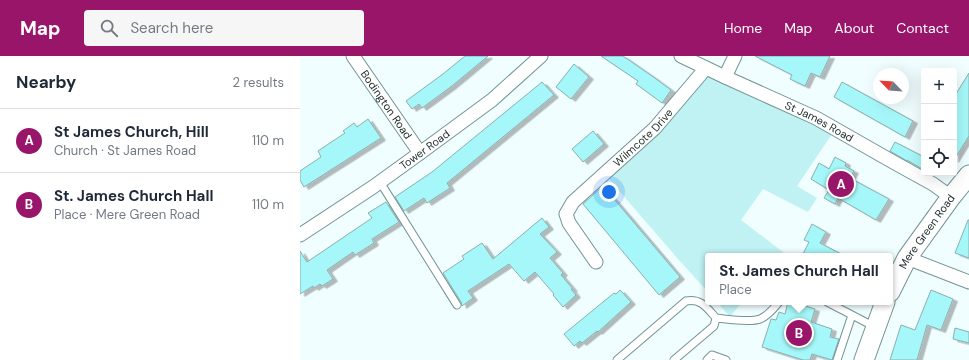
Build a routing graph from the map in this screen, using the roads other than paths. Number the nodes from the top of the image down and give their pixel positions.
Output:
1 (353, 56) edge
2 (541, 56) edge
3 (682, 56) edge
4 (735, 56) edge
5 (706, 68) junction
6 (725, 77) junction
7 (420, 153) junction
8 (969, 175) edge
9 (380, 182) junction
10 (951, 197) junction
11 (300, 235) edge
12 (907, 258) junction
13 (596, 262) dead end
14 (969, 282) edge
15 (893, 286) edge
16 (458, 305) dead end
17 (776, 305) edge
18 (833, 305) edge
19 (884, 305) edge
20 (852, 315) junction
21 (716, 318) junction
22 (876, 328) junction
23 (617, 360) edge
24 (674, 360) edge
25 (707, 360) edge
26 (726, 360) edge
27 (838, 360) edge
28 (864, 360) edge

1 - 7 street, Bodington Road
2 - 7 street, Tower Road
3 - 5 street, St James Road
4 - 6 street
5 - 6 street, St James Road
5 - 13 street, Wilmcote Drive
6 - 10 street, St James Road
7 - 9 street, Tower Road
8 - 10 main road, Mere Green Road
9 - 11 street, Tower Road
9 - 16 lane
10 - 12 main road, Mere Green Road
12 - 14 street
12 - 15 main road, Mere Green Road
17 - 21 lane
18 - 20 lane
19 - 22 main road
20 - 22 lane
20 - 27 lane
21 - 23 lane
21 - 24 lane
22 - 28 main road
25 - 26 lane

